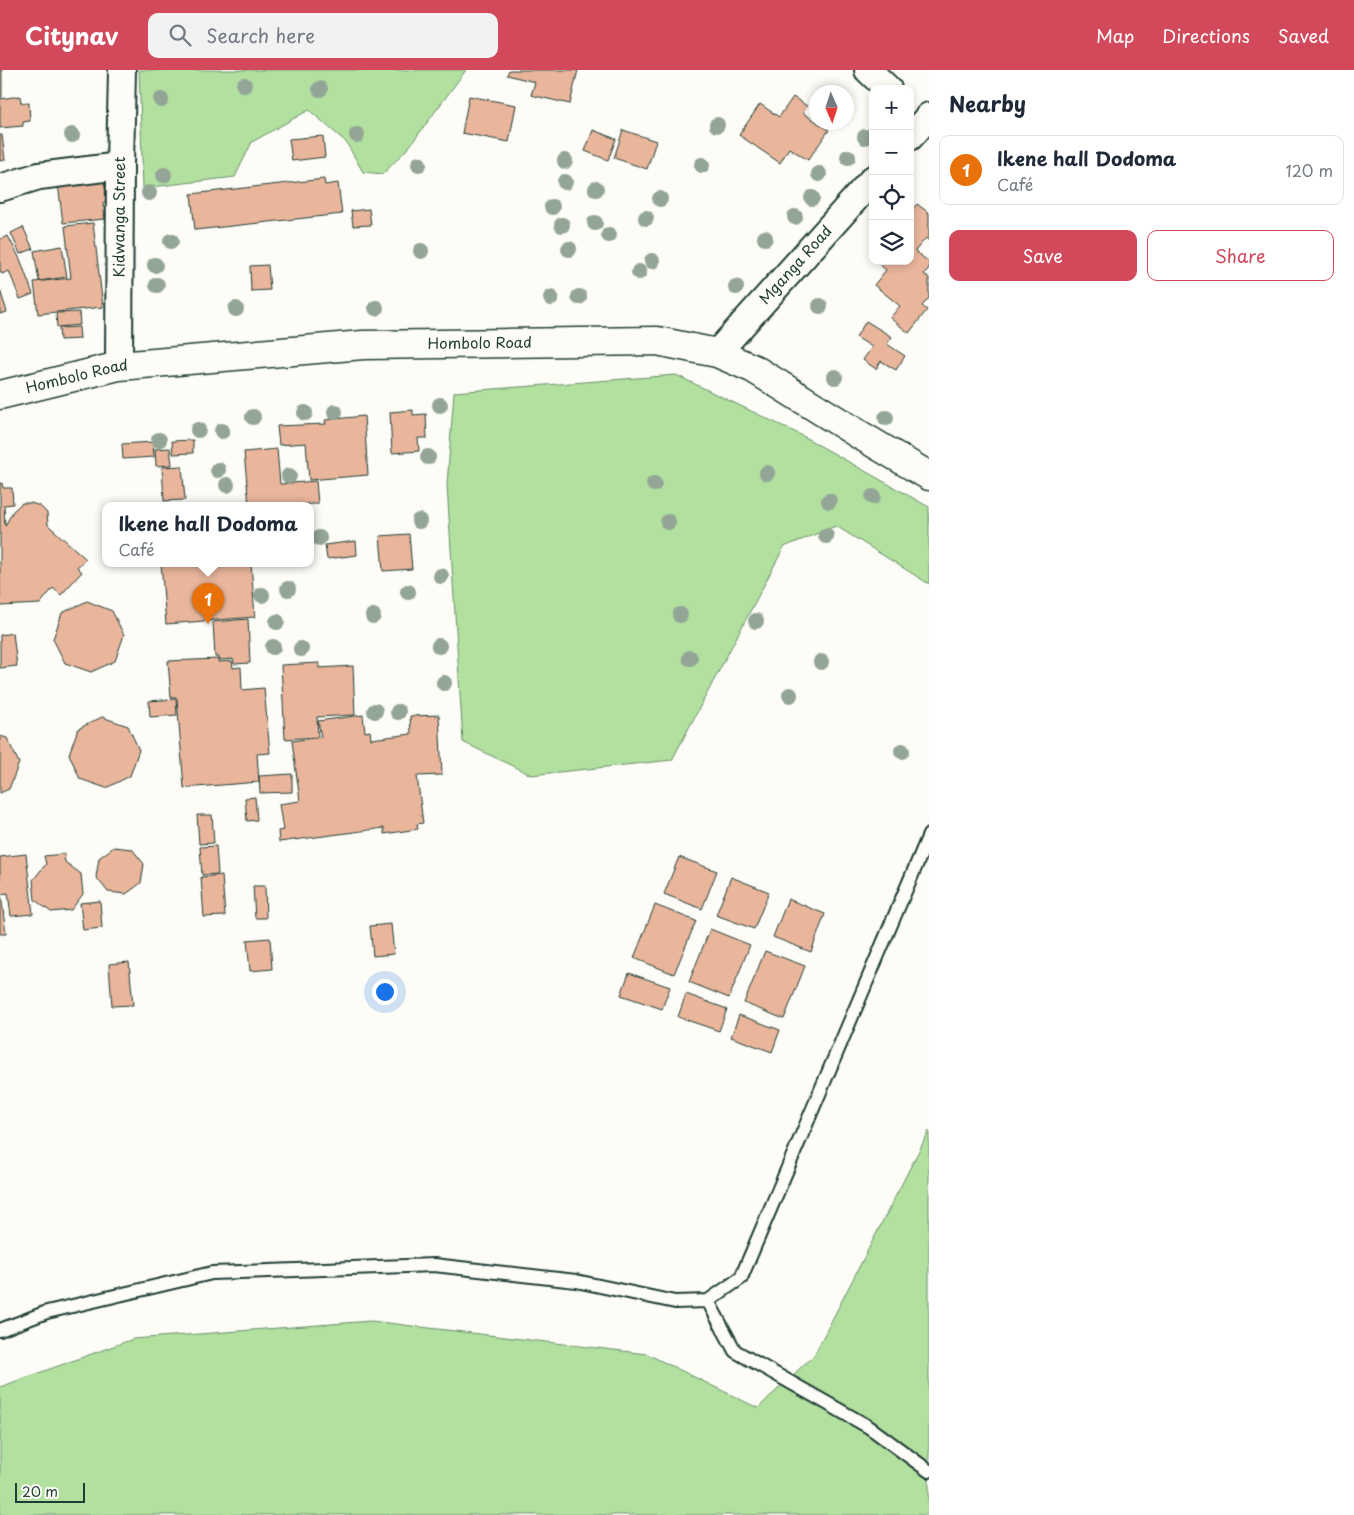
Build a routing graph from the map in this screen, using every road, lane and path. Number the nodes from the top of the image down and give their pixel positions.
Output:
1 (122, 70) edge
2 (868, 70) edge
3 (884, 85) edge
4 (120, 166) junction
5 (869, 183) edge
6 (0, 188) edge
7 (717, 352) junction
8 (119, 366) junction
9 (0, 395) edge
10 (929, 476) edge
11 (929, 835) edge
12 (708, 1301) junction
13 (0, 1330) edge
14 (929, 1471) edge

1 - 4 street, Kidwanga Street
2 - 3 street
4 - 6 street
4 - 8 street, Kidwanga Street
5 - 7 street, Mganga Road
7 - 8 street, Hombolo Road
7 - 10 street, Hombolo Road
8 - 9 street, Hombolo Road
11 - 12 lane
12 - 13 lane
12 - 14 lane

